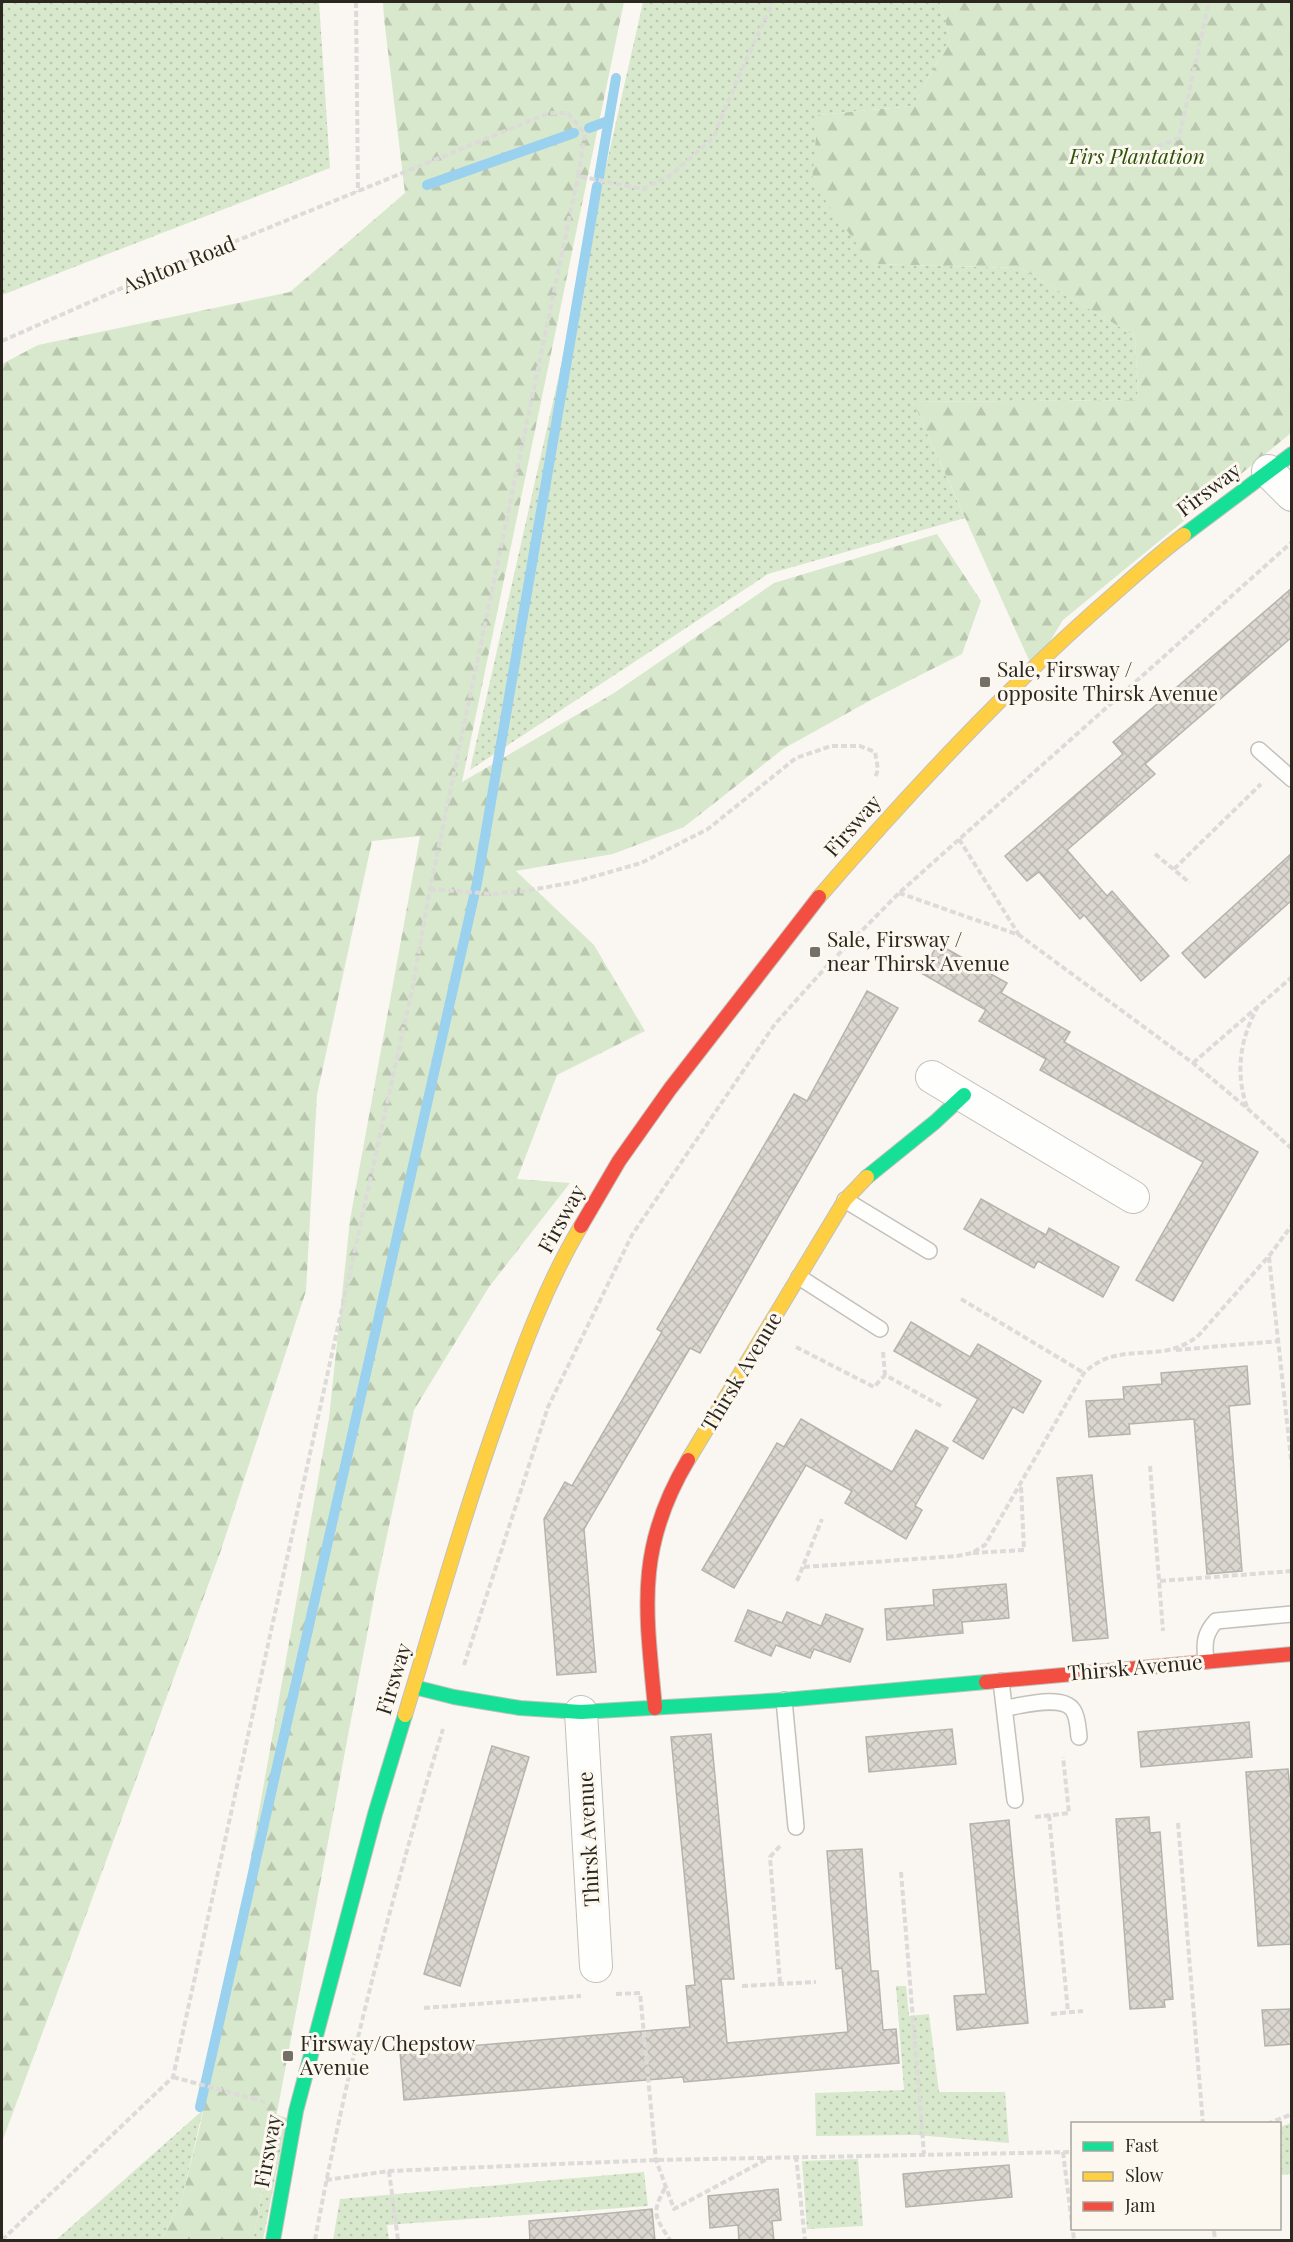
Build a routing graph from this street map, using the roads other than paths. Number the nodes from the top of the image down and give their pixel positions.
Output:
1 (1280, 463) edge
2 (1292, 495) edge
3 (1259, 750) dead end
4 (1292, 779) edge
5 (932, 1077) dead end
6 (964, 1095) junction
7 (1133, 1197) dead end
8 (845, 1200) junction
9 (929, 1251) dead end
10 (799, 1277) junction
11 (880, 1329) dead end
12 (1292, 1614) edge
13 (1292, 1654) edge
14 (1206, 1661) junction
15 (1001, 1681) junction
16 (414, 1687) junction
17 (784, 1700) junction
18 (655, 1708) junction
19 (1005, 1708) junction
20 (581, 1712) junction
21 (1079, 1737) road end
22 (1015, 1800) road end
23 (796, 1827) road end
24 (596, 1966) dead end
25 (273, 2241) edge

1 - 2 street
1 - 16 street, Firsway
3 - 4 lane
5 - 6 street
6 - 7 street
6 - 8 street, Thirsk Avenue
8 - 9 lane
8 - 10 street, Thirsk Avenue
10 - 11 lane
10 - 18 street, Thirsk Avenue
12 - 14 lane
13 - 14 street, Thirsk Avenue
14 - 15 street, Thirsk Avenue
15 - 17 street, Thirsk Avenue
15 - 19 lane
16 - 20 street, Thirsk Avenue
16 - 25 street, Firsway
17 - 18 street, Thirsk Avenue
17 - 23 lane
18 - 20 street, Thirsk Avenue
19 - 21 lane
19 - 22 lane
20 - 24 street, Thirsk Avenue

